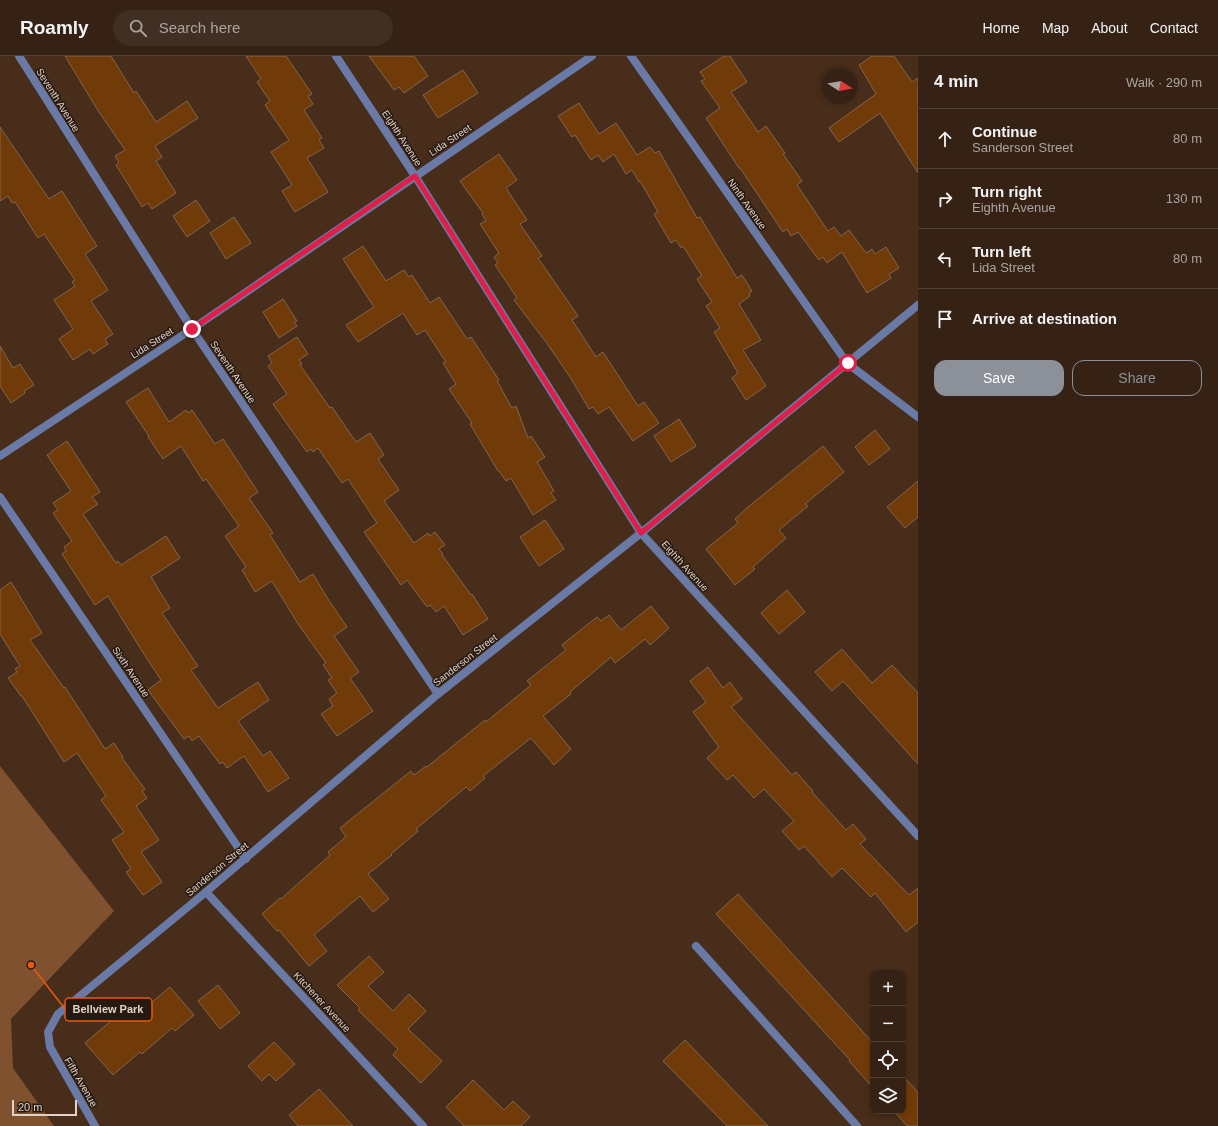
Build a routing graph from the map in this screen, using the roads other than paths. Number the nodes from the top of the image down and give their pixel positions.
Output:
1 (19, 56) edge
2 (336, 56) edge
3 (592, 56) edge
4 (631, 56) edge
5 (415, 176) junction
6 (918, 305) edge
7 (192, 329) junction
8 (848, 363) junction
9 (918, 417) edge
10 (0, 456) edge
11 (0, 497) edge
12 (641, 533) junction
13 (438, 694) junction
14 (918, 836) edge
15 (246, 859) junction
16 (206, 892) junction
17 (696, 946) dead end
18 (50, 1047) joint
19 (95, 1126) edge
20 (423, 1126) edge
21 (857, 1126) edge

1 - 7 street, Seventh Avenue
2 - 5 street, Eighth Avenue
3 - 5 street, Lida Street
4 - 8 street, Ninth Avenue
5 - 7 street, Lida Street
5 - 12 street, Eighth Avenue
6 - 8 street, Sanderson Street
7 - 10 street, Lida Street
7 - 13 street, Seventh Avenue
8 - 9 street, Ninth Avenue
8 - 12 street, Sanderson Street
11 - 15 street, Sixth Avenue
12 - 13 street, Sanderson Street
12 - 14 street, Eighth Avenue
13 - 15 street, Sanderson Street
15 - 16 street, Sanderson Street
16 - 18 street, Sanderson Street
16 - 20 street, Kitchener Avenue
17 - 21 street
18 - 19 street, Fifth Avenue

